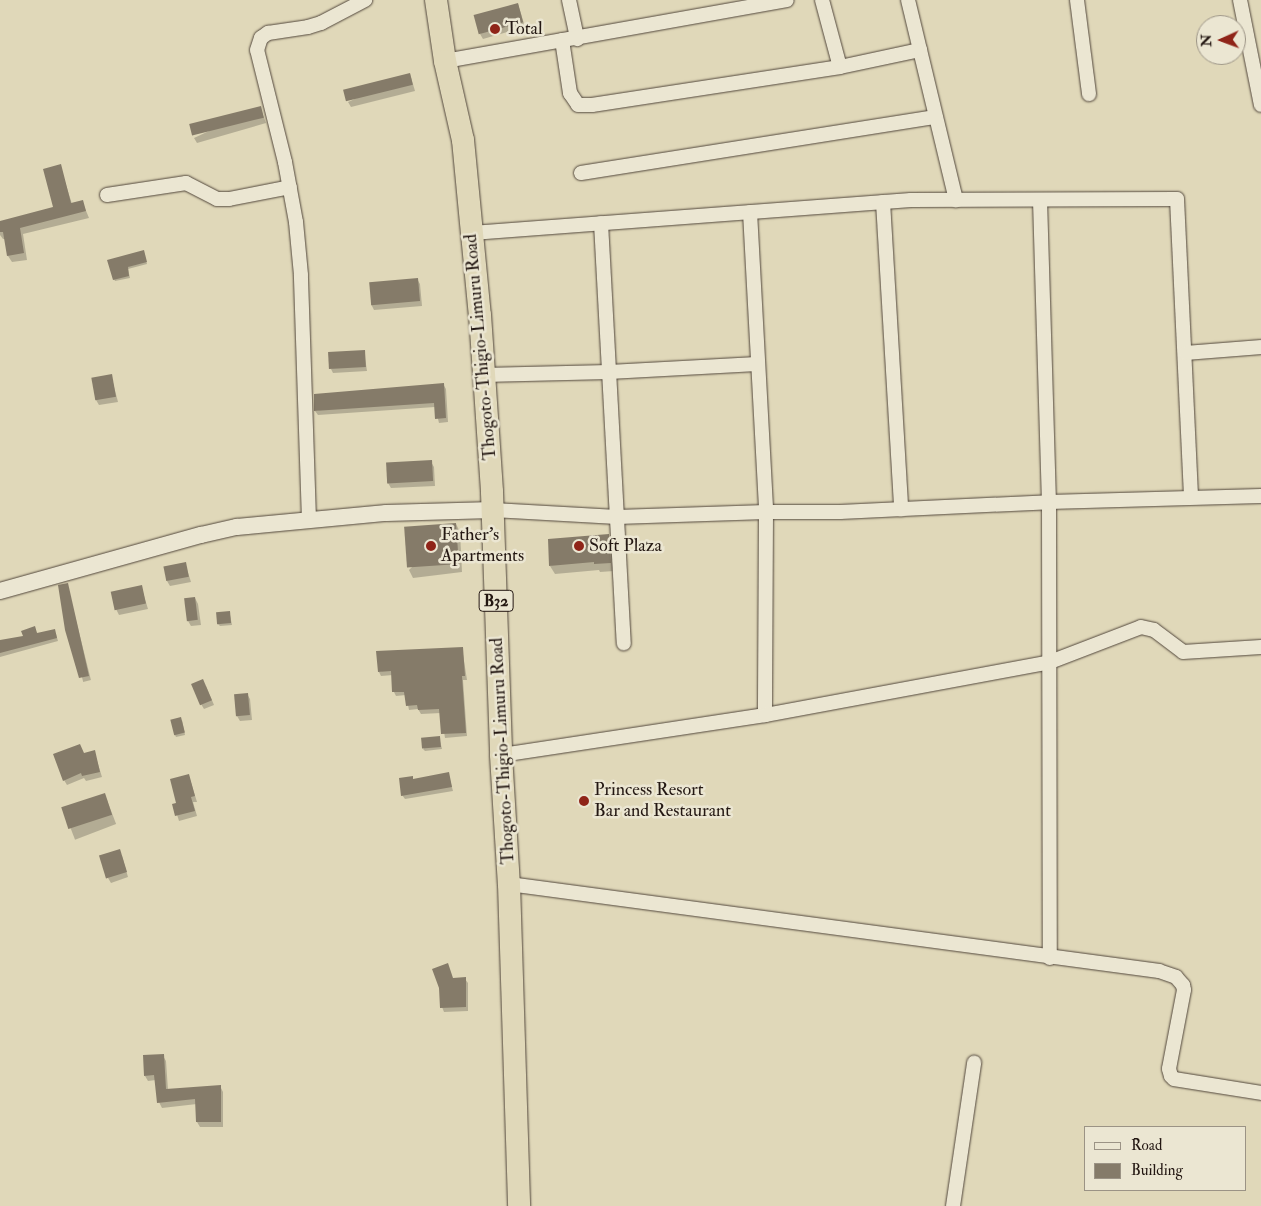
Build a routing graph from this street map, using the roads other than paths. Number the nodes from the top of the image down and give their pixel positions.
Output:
1 (365, 0) edge
2 (436, 0) edge
3 (569, 0) edge
4 (822, 0) edge
5 (908, 0) edge
6 (1076, 0) edge
7 (1240, 0) edge
8 (779, 1) edge
9 (577, 39) junction
10 (562, 40) junction
11 (920, 50) junction
12 (445, 61) junction
13 (840, 67) junction
14 (1089, 94) dead end
15 (1261, 105) edge
16 (936, 117) junction
17 (581, 173) dead end
18 (290, 187) junction
19 (107, 195) dead end
20 (956, 200) junction
21 (1040, 200) junction
22 (883, 202) junction
23 (750, 212) junction
24 (601, 224) junction
25 (472, 233) junction
26 (1261, 347) edge
27 (1186, 353) junction
28 (757, 364) junction
29 (609, 372) junction
30 (483, 375) junction
31 (1261, 496) edge
32 (1191, 497) junction
33 (1049, 502) junction
34 (902, 509) junction
35 (493, 510) junction
36 (766, 512) junction
37 (617, 517) junction
38 (309, 520) junction
39 (0, 591) edge
40 (624, 643) dead end
41 (1261, 647) edge
42 (1050, 662) junction
43 (765, 715) junction
44 (501, 755) junction
45 (509, 884) junction
46 (1050, 958) junction
47 (974, 1063) dead end
48 (1261, 1093) edge
49 (519, 1206) edge
50 (953, 1206) edge

1 - 18 street
2 - 12 highway, Thogoto-Thigio-Limuru Road / B32
3 - 9 street
4 - 13 street
5 - 11 street
6 - 14 street
7 - 15 street
8 - 9 street
9 - 10 street
10 - 12 street
10 - 13 street
11 - 13 street
11 - 16 street
12 - 25 highway, Thogoto-Thigio-Limuru Road / B32
16 - 17 street
16 - 20 street
18 - 19 street
18 - 38 street
20 - 21 street
20 - 22 street
21 - 27 street
21 - 33 street
22 - 23 street
22 - 34 street
23 - 24 street
23 - 28 street
24 - 25 street
24 - 29 street
25 - 30 highway, Thogoto-Thigio-Limuru Road / B32
26 - 27 street
27 - 32 street
28 - 29 street
28 - 36 street
29 - 30 street
29 - 37 street
30 - 35 highway, Thogoto-Thigio-Limuru Road / B32
31 - 32 street
32 - 33 street
33 - 34 street
33 - 42 street
34 - 36 street
35 - 37 street
35 - 38 street
35 - 44 highway, Thogoto-Thigio-Limuru Road / B32
36 - 37 street
36 - 43 street
37 - 40 street
38 - 39 street
41 - 42 street
42 - 43 street
42 - 46 street
43 - 44 street
44 - 45 highway, Thogoto-Thigio-Limuru Road / B32
45 - 46 street
45 - 49 highway, Thogoto-Thigio-Limuru Road / B32
46 - 48 street
47 - 50 street

